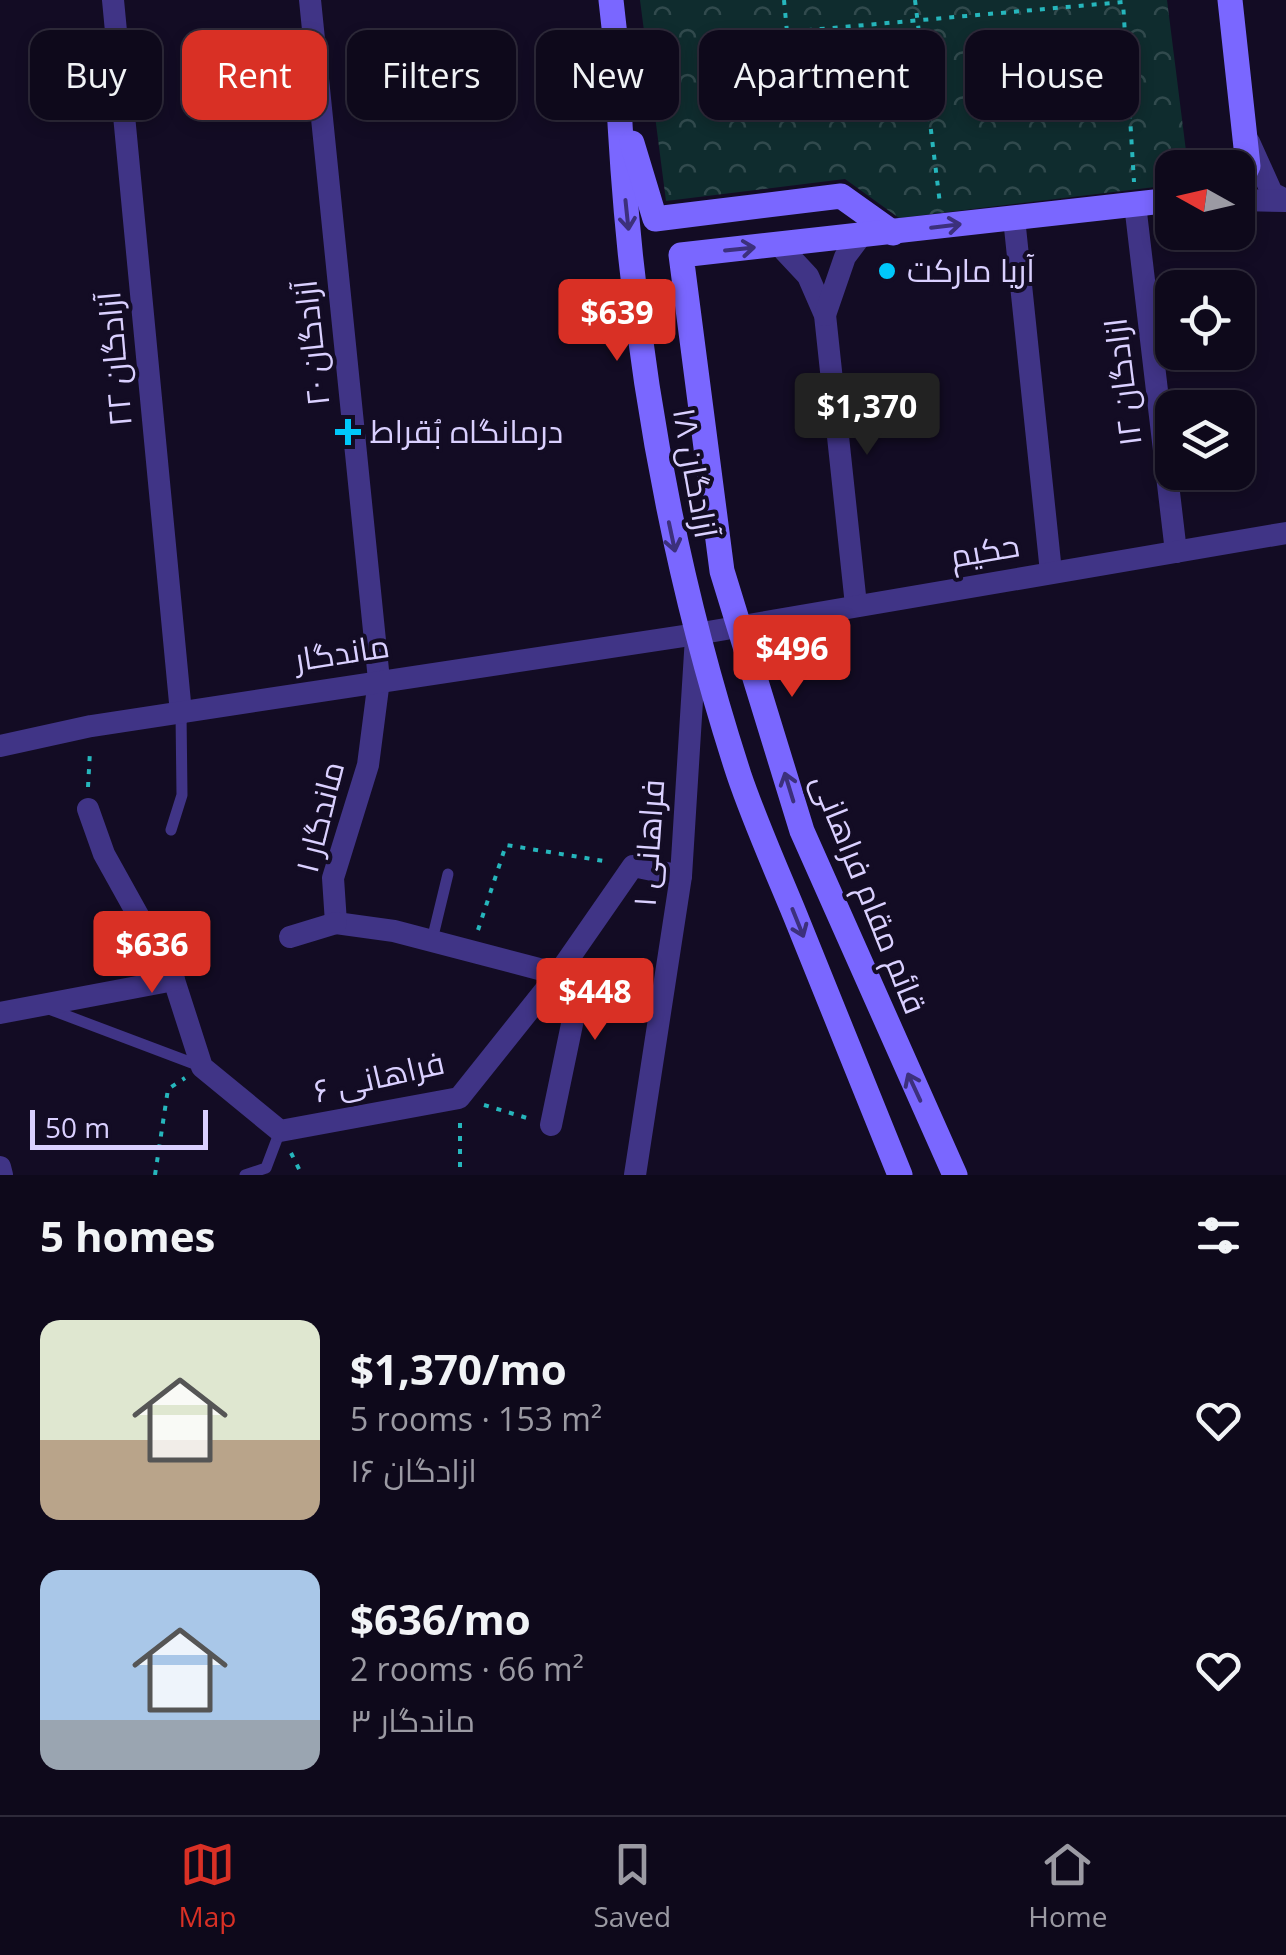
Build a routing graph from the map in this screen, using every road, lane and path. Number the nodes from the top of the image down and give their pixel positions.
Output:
1 (113, 0) edge
2 (310, 0) edge
3 (611, 0) edge
4 (784, 0) edge
5 (915, 0) edge
6 (1230, 0) edge
7 (918, 24) junction
8 (614, 30) edge
9 (620, 120) edge
10 (628, 120) edge
11 (1247, 138) junction
12 (1247, 150) edge
13 (1255, 200) edge
14 (1286, 200) edge
15 (1155, 202) edge
16 (1135, 204) junction
17 (1014, 218) junction
18 (943, 227) junction
19 (893, 233) junction
20 (860, 236) junction
21 (780, 245) junction
22 (825, 315) junction
23 (1286, 533) edge
24 (1176, 552) junction
25 (1051, 572) junction
26 (856, 606) junction
27 (738, 624) junction
28 (696, 634) junction
29 (379, 680) junction
30 (181, 713) junction
31 (91, 726) junction
32 (0, 746) edge
33 (88, 810) joint
34 (172, 830) dead end
35 (633, 866) junction
36 (448, 874) dead end
37 (681, 876) junction
38 (336, 923) junction
39 (290, 937) dead end
40 (432, 940) junction
41 (472, 949) junction
42 (558, 974) junction
43 (174, 980) junction
44 (44, 1008) junction
45 (0, 1014) edge
46 (202, 1067) junction
47 (460, 1098) junction
48 (551, 1125) joint
49 (280, 1132) junction
50 (0, 1167) edge
51 (2, 1175) edge
52 (155, 1175) edge
53 (245, 1175) edge
54 (460, 1175) edge
55 (635, 1175) edge
56 (900, 1175) edge
57 (956, 1175) edge

1 - 30 street, آزادگان ۲۲
2 - 29 street, آزادگان ۲۰
3 - 8 street
4 - 7 path
5 - 7 path
6 - 11 street
7 - 16 path
7 - 18 path
9 -> 28 street, آزادگان ۱۸
10 - 19 street
11 - 12 street
11 - 14 street
13 - 14 street
15 - 16 street
16 - 17 street
16 - 24 street, ازادگان ۱۲
18 -> 17 street
17 - 25 street
18 - 19 street
19 - 20 street
20 - 21 street
20 - 22 street
21 - 22 street
27 -> 21 street, قائم مقام فراهانی
22 - 26 street
23 - 24 street, حکیم
24 - 25 street, حکیم
25 - 26 street, حکیم
26 - 27 street, حکیم
27 - 28 street, حکیم
57 -> 27 street, قائم مقام فراهانی
28 - 29 street, ماندگار
28 - 37 street, فراهانی ۱
28 -> 56 street
29 - 30 street, ماندگار
29 - 38 street, ماندگار ۱
30 - 31 street, ماندگار
30 - 34 lane
31 - 32 street, ماندگار
31 - 33 path
33 - 43 street
35 - 37 street
35 - 41 path
35 - 42 street, فراهانی ۶
36 - 40 lane
37 - 55 street, فراهانی ۱
38 - 39 street
38 - 40 street, ماندگار ۱
40 - 41 street, ماندگار ۱
41 - 42 street, ماندگار ۱
42 - 47 street, فراهانی ۶
42 - 48 street
43 - 44 street
43 - 46 street
44 - 45 street
44 - 46 lane
46 - 49 street
46 - 52 path
47 - 48 path
47 - 49 street, فراهانی ۶
47 - 54 path
49 - 53 lane
50 - 51 street

